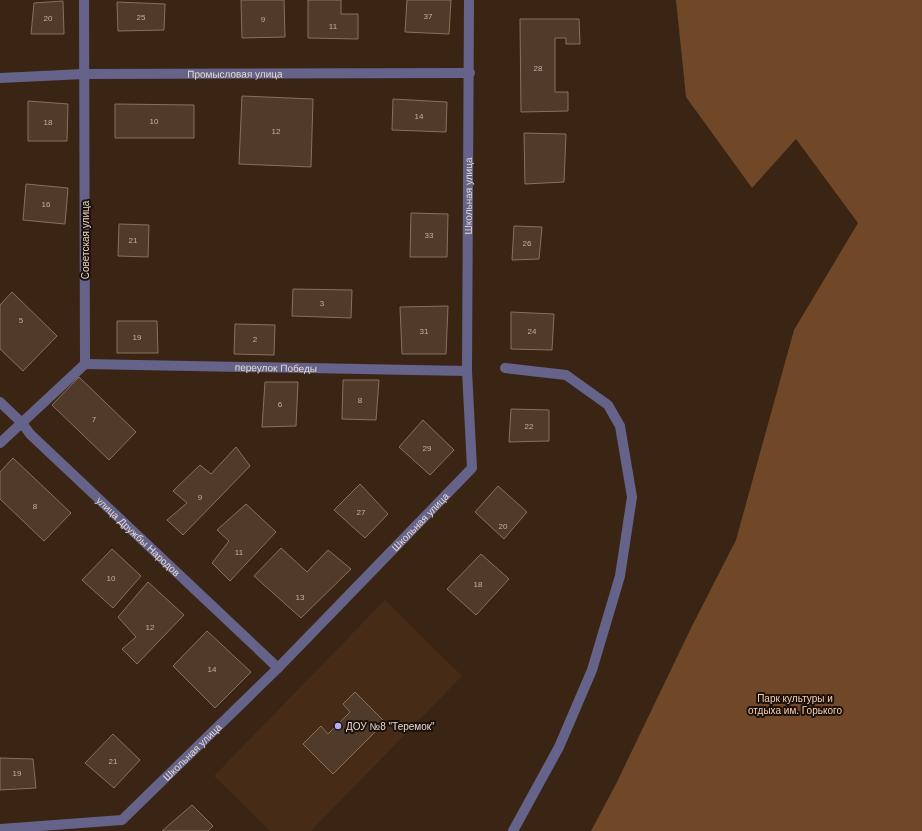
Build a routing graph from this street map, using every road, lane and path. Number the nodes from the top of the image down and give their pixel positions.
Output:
1 (84, 0) edge
2 (469, 0) edge
3 (470, 73) junction
4 (84, 74) junction
5 (0, 78) edge
6 (85, 364) junction
7 (505, 368) dead end
8 (466, 371) junction
9 (0, 402) edge
10 (22, 422) junction
11 (0, 443) edge
12 (278, 668) junction
13 (0, 829) edge
14 (513, 831) edge

1 - 4 street, Советская улица
2 - 3 street, Школьная улица
3 - 4 street, Промысловая улица
3 - 8 street, Школьная улица
4 - 5 street, Промысловая улица
4 - 6 street, Советская улица
6 - 8 street, переулок Победы
6 - 10 street
7 - 14 street
8 - 12 street, Школьная улица
9 - 10 street, улица Дружбы Народов
10 - 11 street
10 - 12 street, улица Дружбы Народов
12 - 13 street, Школьная улица

